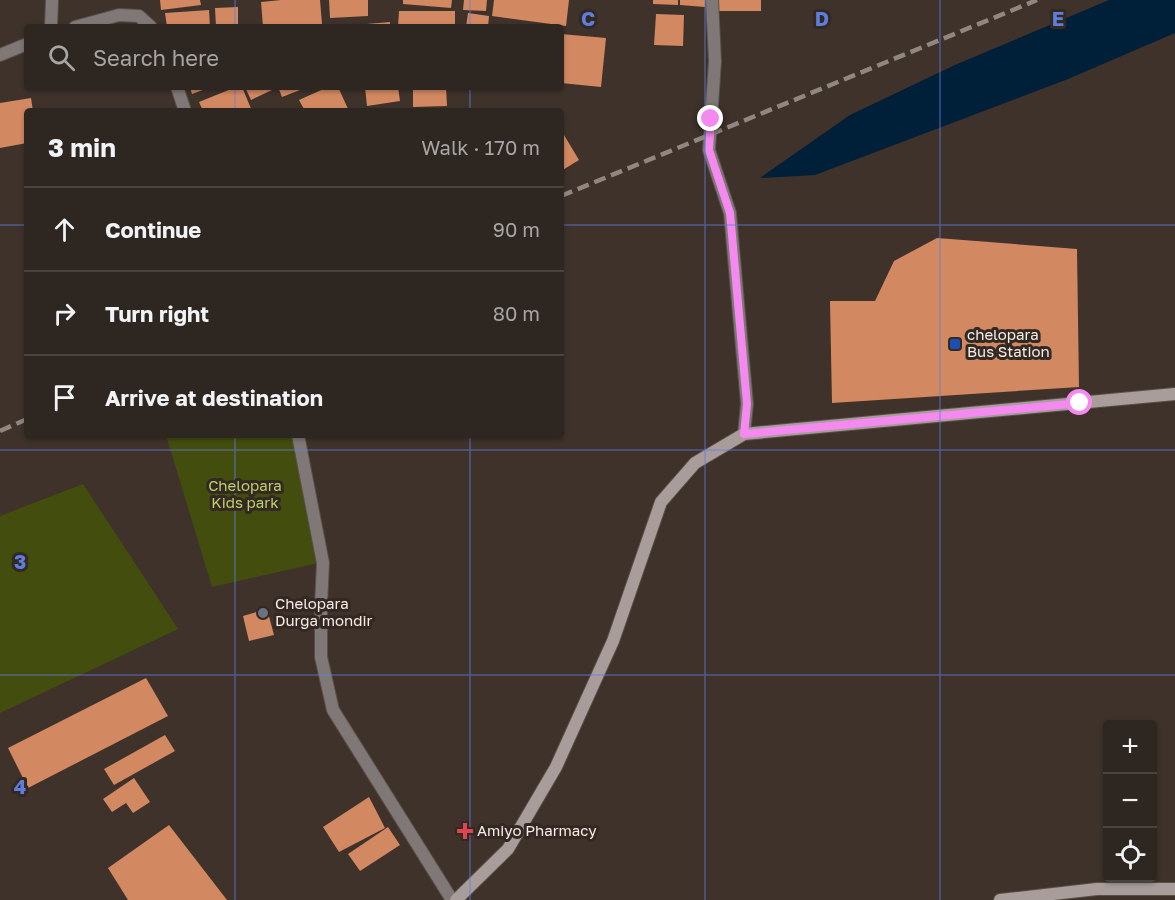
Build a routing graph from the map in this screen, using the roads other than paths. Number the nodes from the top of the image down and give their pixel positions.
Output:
1 (52, 0) edge
2 (712, 0) edge
3 (51, 24) edge
4 (86, 24) edge
5 (148, 24) edge
6 (24, 45) edge
7 (0, 56) edge
8 (178, 90) edge
9 (184, 108) edge
10 (1175, 394) edge
11 (744, 434) junction
12 (299, 438) edge
13 (1175, 889) edge
14 (1098, 894) edge
15 (454, 900) edge
16 (1000, 900) edge

1 - 3 street
2 - 11 street
4 - 5 street
6 - 7 street
8 - 9 street
10 - 11 main road
11 - 15 main road
12 - 15 street
13 - 14 main road
14 - 16 main road

